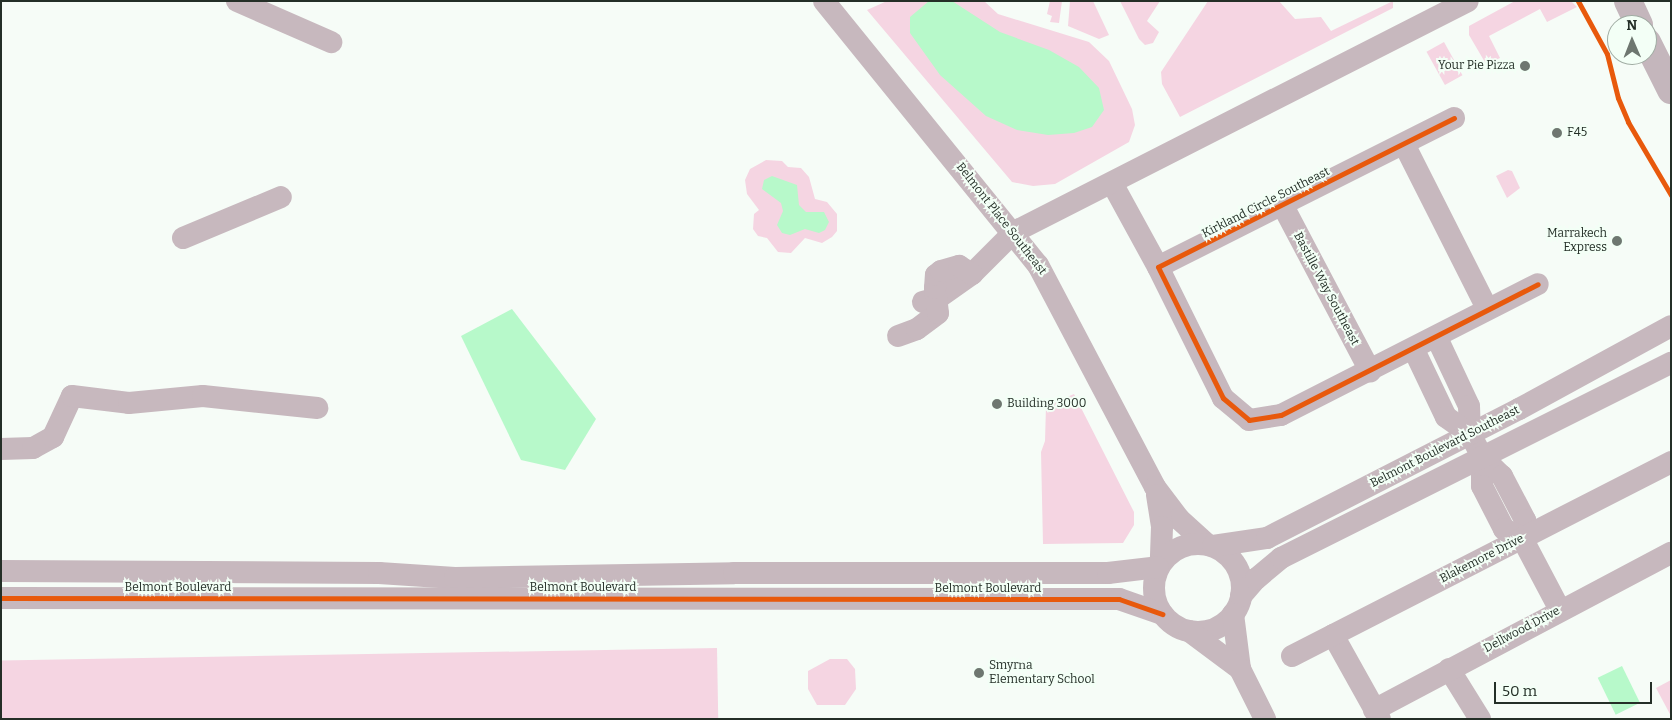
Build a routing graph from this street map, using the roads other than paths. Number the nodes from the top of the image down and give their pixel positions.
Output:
1 (237, 1) edge
2 (824, 1) edge
3 (1468, 1) edge
4 (1628, 1) edge
5 (1634, 15) edge
6 (331, 42) dead end
7 (1657, 62) edge
8 (1671, 90) edge
9 (1454, 118) dead end
10 (1404, 144) junction
11 (1112, 183) junction
12 (281, 198) dead end
13 (1283, 206) junction
14 (1014, 232) junction
15 (183, 238) dead end
16 (1158, 268) junction
17 (1538, 284) dead end
18 (1488, 308) junction
19 (1671, 326) edge
20 (898, 336) dead end
21 (1437, 338) junction
22 (1414, 350) junction
23 (1671, 363) edge
24 (1370, 371) junction
25 (317, 408) dead end
26 (1470, 434) junction
27 (1, 449) edge
28 (1482, 457) junction
29 (1671, 462) edge
30 (1155, 487) junction
31 (1522, 538) junction
32 (1211, 546) junction
33 (1671, 554) edge
34 (1160, 565) junction
35 (1, 571) edge
36 (1, 598) edge
37 (1237, 605) junction
38 (1560, 610) junction
39 (1162, 614) junction
40 (1189, 631) junction
41 (1333, 636) junction
42 (1292, 656) dead end
43 (1449, 669) junction
44 (1240, 670) junction
45 (1377, 714) edge
46 (1265, 719) edge
47 (1480, 719) edge

1 - 6 street
2 - 14 street, Belmont Place Southeast
3 - 11 street
4 - 5 main road
7 - 8 main road
9 - 10 street, Kirkland Circle Southeast
10 - 13 street, Kirkland Circle Southeast
10 - 18 street
11 - 14 street
11 - 16 street
12 - 15 street
13 - 16 street, Kirkland Circle Southeast
13 - 24 street, Bastille Way Southeast
14 - 20 street
14 - 30 street, Belmont Place Southeast
16 - 24 street
17 - 18 street
18 - 21 street
19 - 26 street, Belmont Boulevard Southeast
21 - 22 street
21 - 26 street
22 - 24 street
22 - 26 street
23 - 28 street, Belmont Boulevard Southeast
25 - 27 street
26 - 28 street
26 - 32 street, Belmont Boulevard Southeast
28 - 31 street
28 - 37 street, Belmont Boulevard Southeast
29 - 31 street, Blakemore Drive
30 - 32 street, Belmont Place Southeast
30 - 34 street, Belmont Place Southeast
31 - 38 street
31 - 41 street, Blakemore Drive
32 - 34 street
32 - 37 street
33 - 38 street, Dellwood Drive
34 - 35 street, Belmont Boulevard
34 - 39 street
36 - 39 street, Belmont Boulevard
37 - 40 street
37 - 44 street
38 - 43 street, Dellwood Drive
39 - 40 street
40 - 44 street
41 - 42 street, Blakemore Drive
41 - 45 street
43 - 45 street, Dellwood Drive
43 - 47 street
44 - 46 street

